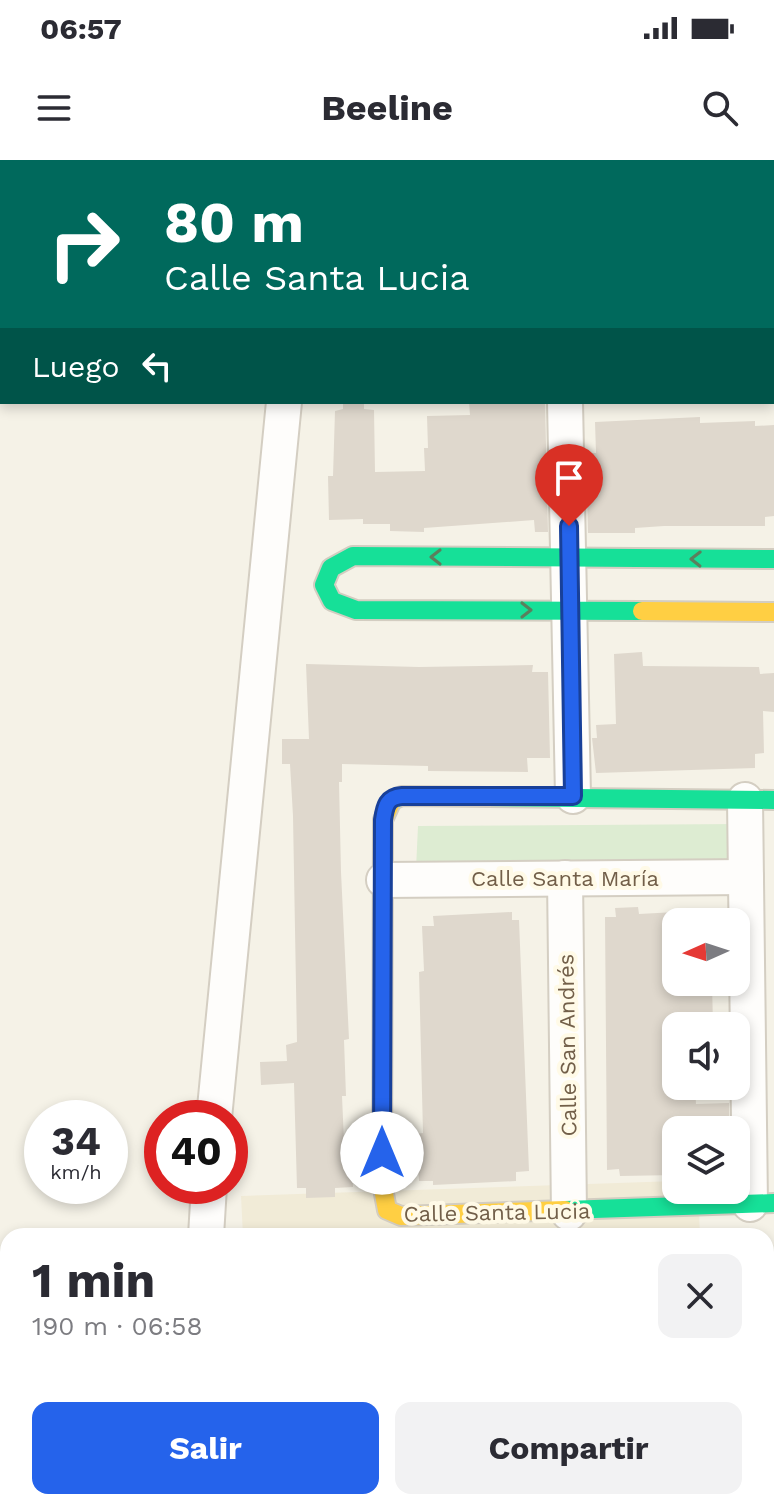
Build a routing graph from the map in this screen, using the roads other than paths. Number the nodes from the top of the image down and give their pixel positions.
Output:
1 (284, 404) edge
2 (565, 404) edge
3 (570, 558) junction
4 (774, 559) edge
5 (571, 611) junction
6 (774, 612) edge
7 (573, 796) junction
8 (760, 800) edge
9 (746, 877) junction
10 (565, 878) junction
11 (384, 880) junction
12 (216, 1100) edge
13 (208, 1204) edge
14 (762, 1204) edge
15 (569, 1213) junction
16 (206, 1228) edge

1 - 12 street
2 - 3 street
4 -> 3 street
3 - 5 street
3 -> 5 street
5 - 6 street
5 - 7 street
7 - 8 street, Calle Santa Lucia
7 - 11 street, Calle Santa Lucia
8 - 9 street
9 - 10 street, Calle Santa María
9 - 14 street
10 - 11 street, Calle Santa María
10 - 15 street, Calle San Andrés
11 - 15 street, Calle Santa Lucia
13 - 16 street
14 - 15 street, Calle Santa Lucia

